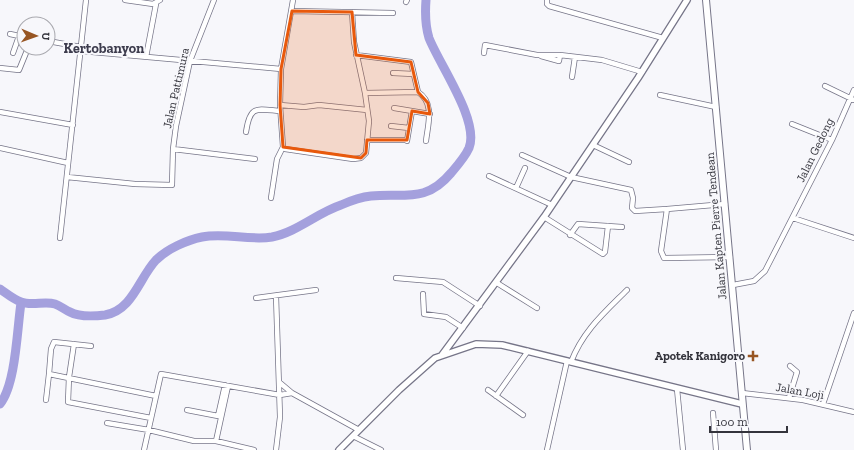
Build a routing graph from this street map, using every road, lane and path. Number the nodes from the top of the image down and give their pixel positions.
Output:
1 (86, 0) edge
2 (126, 0) edge
3 (214, 0) edge
4 (293, 0) edge
5 (547, 0) edge
6 (687, 0) edge
7 (706, 0) edge
8 (158, 2) edge
9 (292, 11) junction
10 (352, 12) junction
11 (393, 13) dead end
12 (10, 34) dead end
13 (16, 35) edge
14 (663, 38) junction
15 (56, 43) edge
16 (16, 47) edge
17 (81, 49) junction
18 (13, 53) dead end
19 (484, 53) dead end
20 (356, 55) junction
21 (25, 56) edge
22 (146, 57) junction
23 (575, 57) junction
24 (190, 61) junction
25 (0, 68) edge
26 (282, 69) junction
27 (642, 72) junction
28 (393, 73) dead end
29 (413, 74) junction
30 (572, 77) dead end
31 (826, 86) dead end
32 (854, 90) edge
33 (418, 92) junction
34 (365, 93) junction
35 (660, 95) dead end
36 (852, 99) edge
37 (280, 105) junction
38 (716, 107) junction
39 (394, 108) dead end
40 (367, 110) junction
41 (280, 111) junction
42 (412, 111) junction
43 (0, 112) edge
44 (430, 114) junction
45 (792, 124) dead end
46 (73, 125) junction
47 (390, 126) dead end
48 (409, 128) junction
49 (246, 132) dead end
50 (367, 140) junction
51 (832, 140) junction
52 (426, 142) dead end
53 (593, 145) junction
54 (283, 147) junction
55 (0, 148) edge
56 (173, 149) junction
57 (522, 155) dead end
58 (255, 159) dead end
59 (629, 162) dead end
60 (68, 163) junction
61 (525, 168) dead end
62 (489, 176) dead end
63 (67, 177) junction
64 (571, 177) junction
65 (516, 188) junction
66 (271, 198) dead end
67 (725, 204) junction
68 (552, 205) junction
69 (667, 209) junction
70 (544, 218) junction
71 (793, 218) junction
72 (608, 226) junction
73 (622, 227) dead end
74 (570, 236) junction
75 (60, 238) dead end
76 (854, 238) edge
77 (730, 257) junction
78 (396, 278) dead end
79 (497, 283) junction
80 (732, 285) junction
81 (316, 290) dead end
82 (627, 290) dead end
83 (424, 294) dead end
84 (276, 296) junction
85 (256, 298) dead end
86 (480, 306) junction
87 (537, 308) dead end
88 (854, 313) edge
89 (463, 328) junction
90 (74, 344) junction
91 (91, 346) dead end
92 (528, 351) junction
93 (442, 356) junction
94 (569, 361) junction
95 (790, 366) dead end
96 (49, 374) junction
97 (69, 377) junction
98 (279, 382) junction
99 (227, 385) junction
100 (677, 388) junction
101 (488, 390) dead end
102 (292, 393) junction
103 (742, 393) junction
104 (280, 395) junction
105 (156, 396) junction
106 (496, 396) junction
107 (788, 398) junction
108 (46, 400) dead end
109 (742, 404) junction
110 (823, 404) junction
111 (187, 410) dead end
112 (854, 412) edge
113 (713, 413) dead end
114 (523, 416) dead end
115 (151, 418) junction
116 (107, 423) dead end
117 (149, 430) junction
118 (360, 430) junction
119 (353, 436) junction
120 (216, 441) junction
121 (144, 450) edge
122 (254, 450) edge
123 (276, 450) edge
124 (339, 450) edge
125 (381, 450) edge
126 (547, 450) edge
127 (683, 450) edge
128 (716, 450) edge
129 (747, 450) edge

1 - 17 street
2 - 8 street
3 - 24 street, Jalan Pattimura
4 - 9 street
5 - 14 street
6 - 14 street
7 - 38 main road, Jalan Kapten Pierre Tendean
8 - 22 street
9 - 10 street
9 - 26 street
10 - 11 street
10 - 20 street
12 - 13 street
14 - 27 street
15 - 17 street
16 - 18 street
17 - 22 street
17 - 46 street
19 - 23 street
20 - 29 street
20 - 34 street
21 - 25 street
22 - 24 street
23 - 27 street
23 - 30 street
24 - 26 street
24 - 56 street, Jalan Pattimura
26 - 37 street
27 - 53 street
28 - 29 street
29 - 33 street
31 - 36 street
32 - 36 street, Jalan Gedong
33 - 34 street
33 - 44 street
34 - 40 street
35 - 38 street
36 - 51 street, Jalan Gedong
37 - 40 street
37 - 41 street
38 - 67 main road, Jalan Kapten Pierre Tendean
39 - 42 street
40 - 50 street
41 - 49 street
41 - 54 street
42 - 44 street
42 - 48 street
43 - 46 street
44 - 52 street
45 - 51 street
46 - 60 street
47 - 48 street
48 - 50 street
50 - 54 street
51 - 71 street, Jalan Gedong
53 - 59 street
53 - 64 street
54 - 66 street
55 - 60 street
56 - 58 street
56 - 63 street, Jalan Pattimura
57 - 64 street
60 - 63 street
61 - 65 street
62 - 65 street
63 - 75 street
64 - 68 street
64 - 69 street
65 - 68 street
67 - 69 street
67 - 77 main road, Jalan Kapten Pierre Tendean
68 - 70 street
69 - 77 street
70 - 74 street
70 - 79 street
71 - 76 street
71 - 80 street, Jalan Gedong
72 - 73 street
72 - 74 street
72 - 74 street
77 - 80 main road, Jalan Kapten Pierre Tendean
78 - 86 street
79 - 86 street
79 - 87 street
80 - 103 main road, Jalan Kapten Pierre Tendean
81 - 84 street
82 - 94 street
83 - 89 street
84 - 85 street
84 - 98 street
86 - 89 street
88 - 110 street
89 - 93 street
90 - 91 street
90 - 96 street
90 - 97 street
92 - 93 street
92 - 94 street
92 - 106 street
93 - 118 street
94 - 100 street
94 - 126 street
95 - 107 street
96 - 97 street
96 - 108 street
97 - 105 street
97 - 115 street
98 - 102 street
98 - 104 street
99 - 104 street
99 - 105 street
99 - 111 street
99 - 120 street
100 - 109 street
100 - 127 street
101 - 106 street
102 - 104 street
102 - 118 street
103 - 107 street, Jalan Loji
103 - 109 main road, Jalan Kapten Pierre Tendean
104 - 123 street
105 - 115 street
106 - 114 street
107 - 110 street, Jalan Loji
109 - 129 main road, Jalan Kapten Pierre Tendean
110 - 112 street, Jalan Loji
113 - 128 street
115 - 117 street
116 - 117 street
117 - 120 street
117 - 121 street
118 - 119 street
119 - 124 street
119 - 125 street
120 - 122 street

